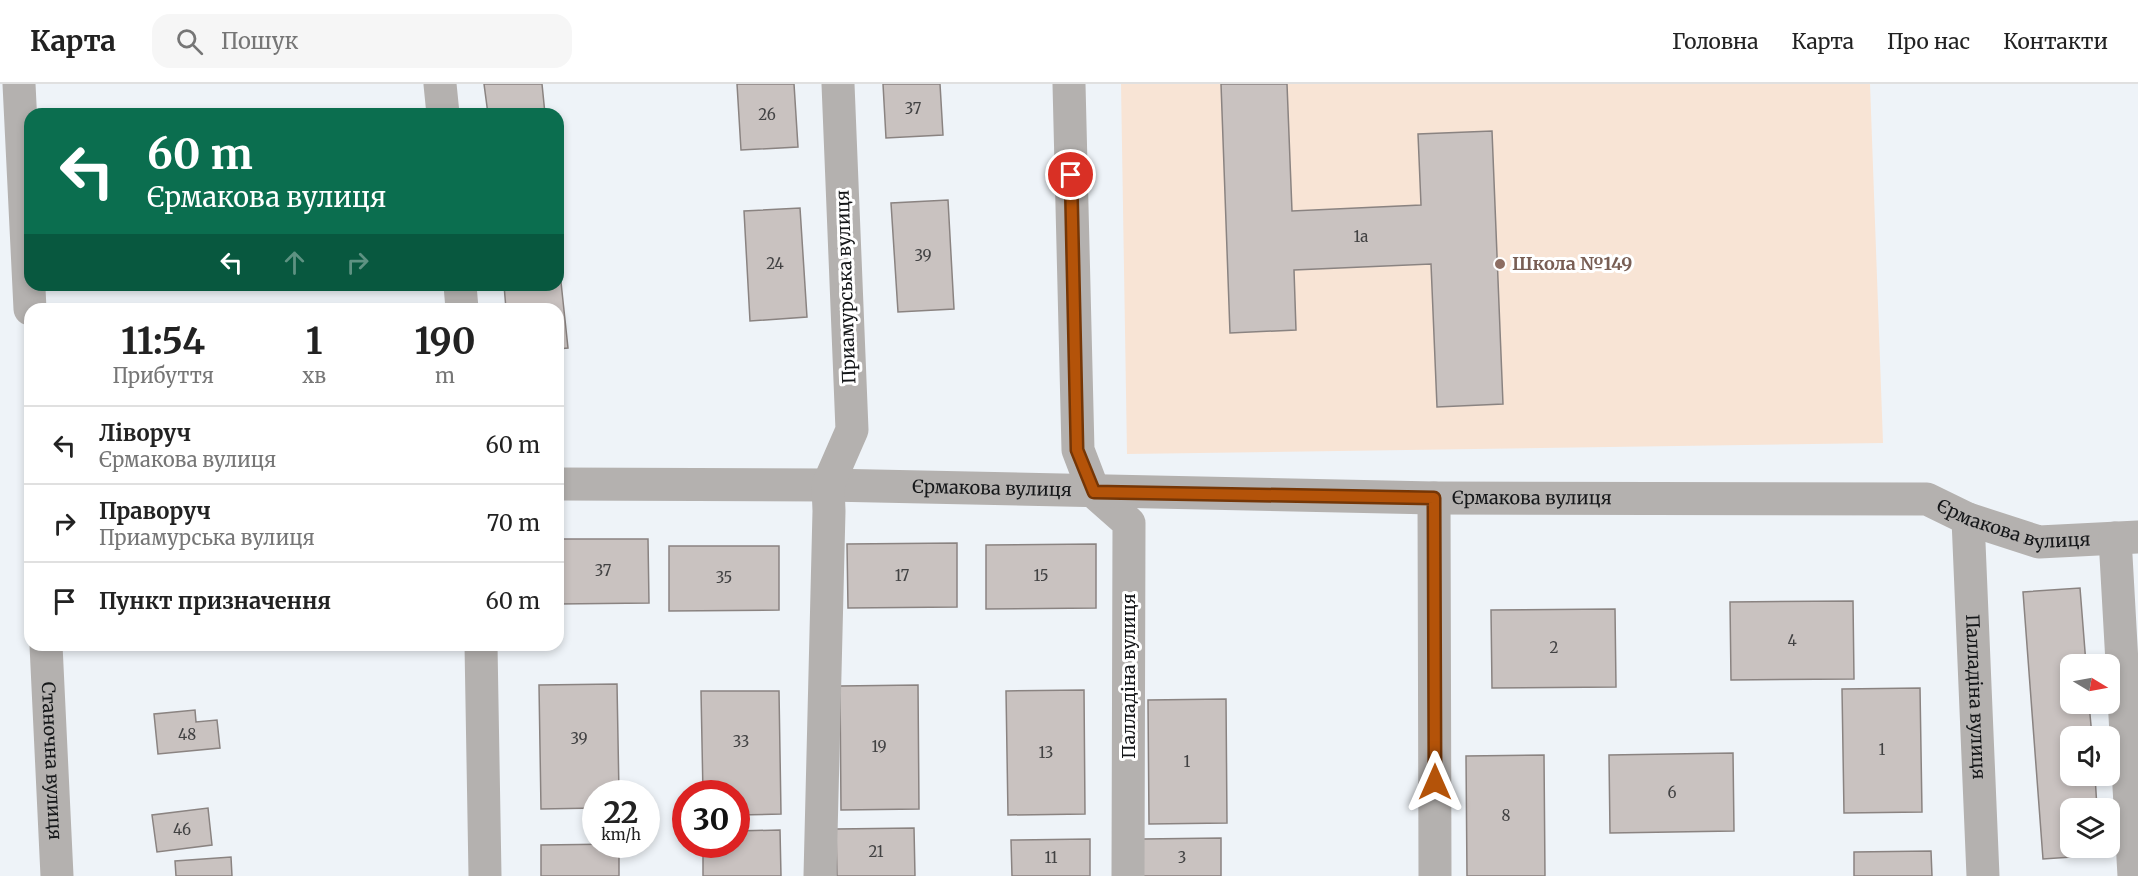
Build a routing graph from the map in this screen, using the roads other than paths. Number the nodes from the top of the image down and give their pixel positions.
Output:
1 (19, 84) edge
2 (440, 84) edge
3 (838, 84) edge
4 (1069, 84) edge
5 (442, 108) edge
6 (24, 186) edge
7 (564, 484) edge
8 (828, 485) junction
9 (1094, 492) junction
10 (1434, 498) junction
11 (1968, 519) junction
12 (2127, 538) edge
13 (46, 651) edge
14 (482, 651) edge
15 (2131, 702) edge
16 (57, 876) edge
17 (485, 876) edge
18 (820, 876) edge
19 (1128, 876) edge
20 (1435, 876) edge
21 (1983, 876) edge
22 (2134, 876) edge

1 - 6 street
2 - 5 street
3 - 8 street, Приамурська вулиця
4 - 9 street
7 - 8 street, Єрмакова вулиця
8 - 9 street, Єрмакова вулиця
8 - 18 street
9 - 10 street, Єрмакова вулиця
9 - 19 street, Палладіна вулиця
10 - 11 street, Єрмакова вулиця
10 - 20 street
11 - 12 street, Єрмакова вулиця
11 - 21 street, Палладіна вулиця
12 - 15 street
13 - 16 street, Станочна вулиця
14 - 17 street
15 - 22 street

